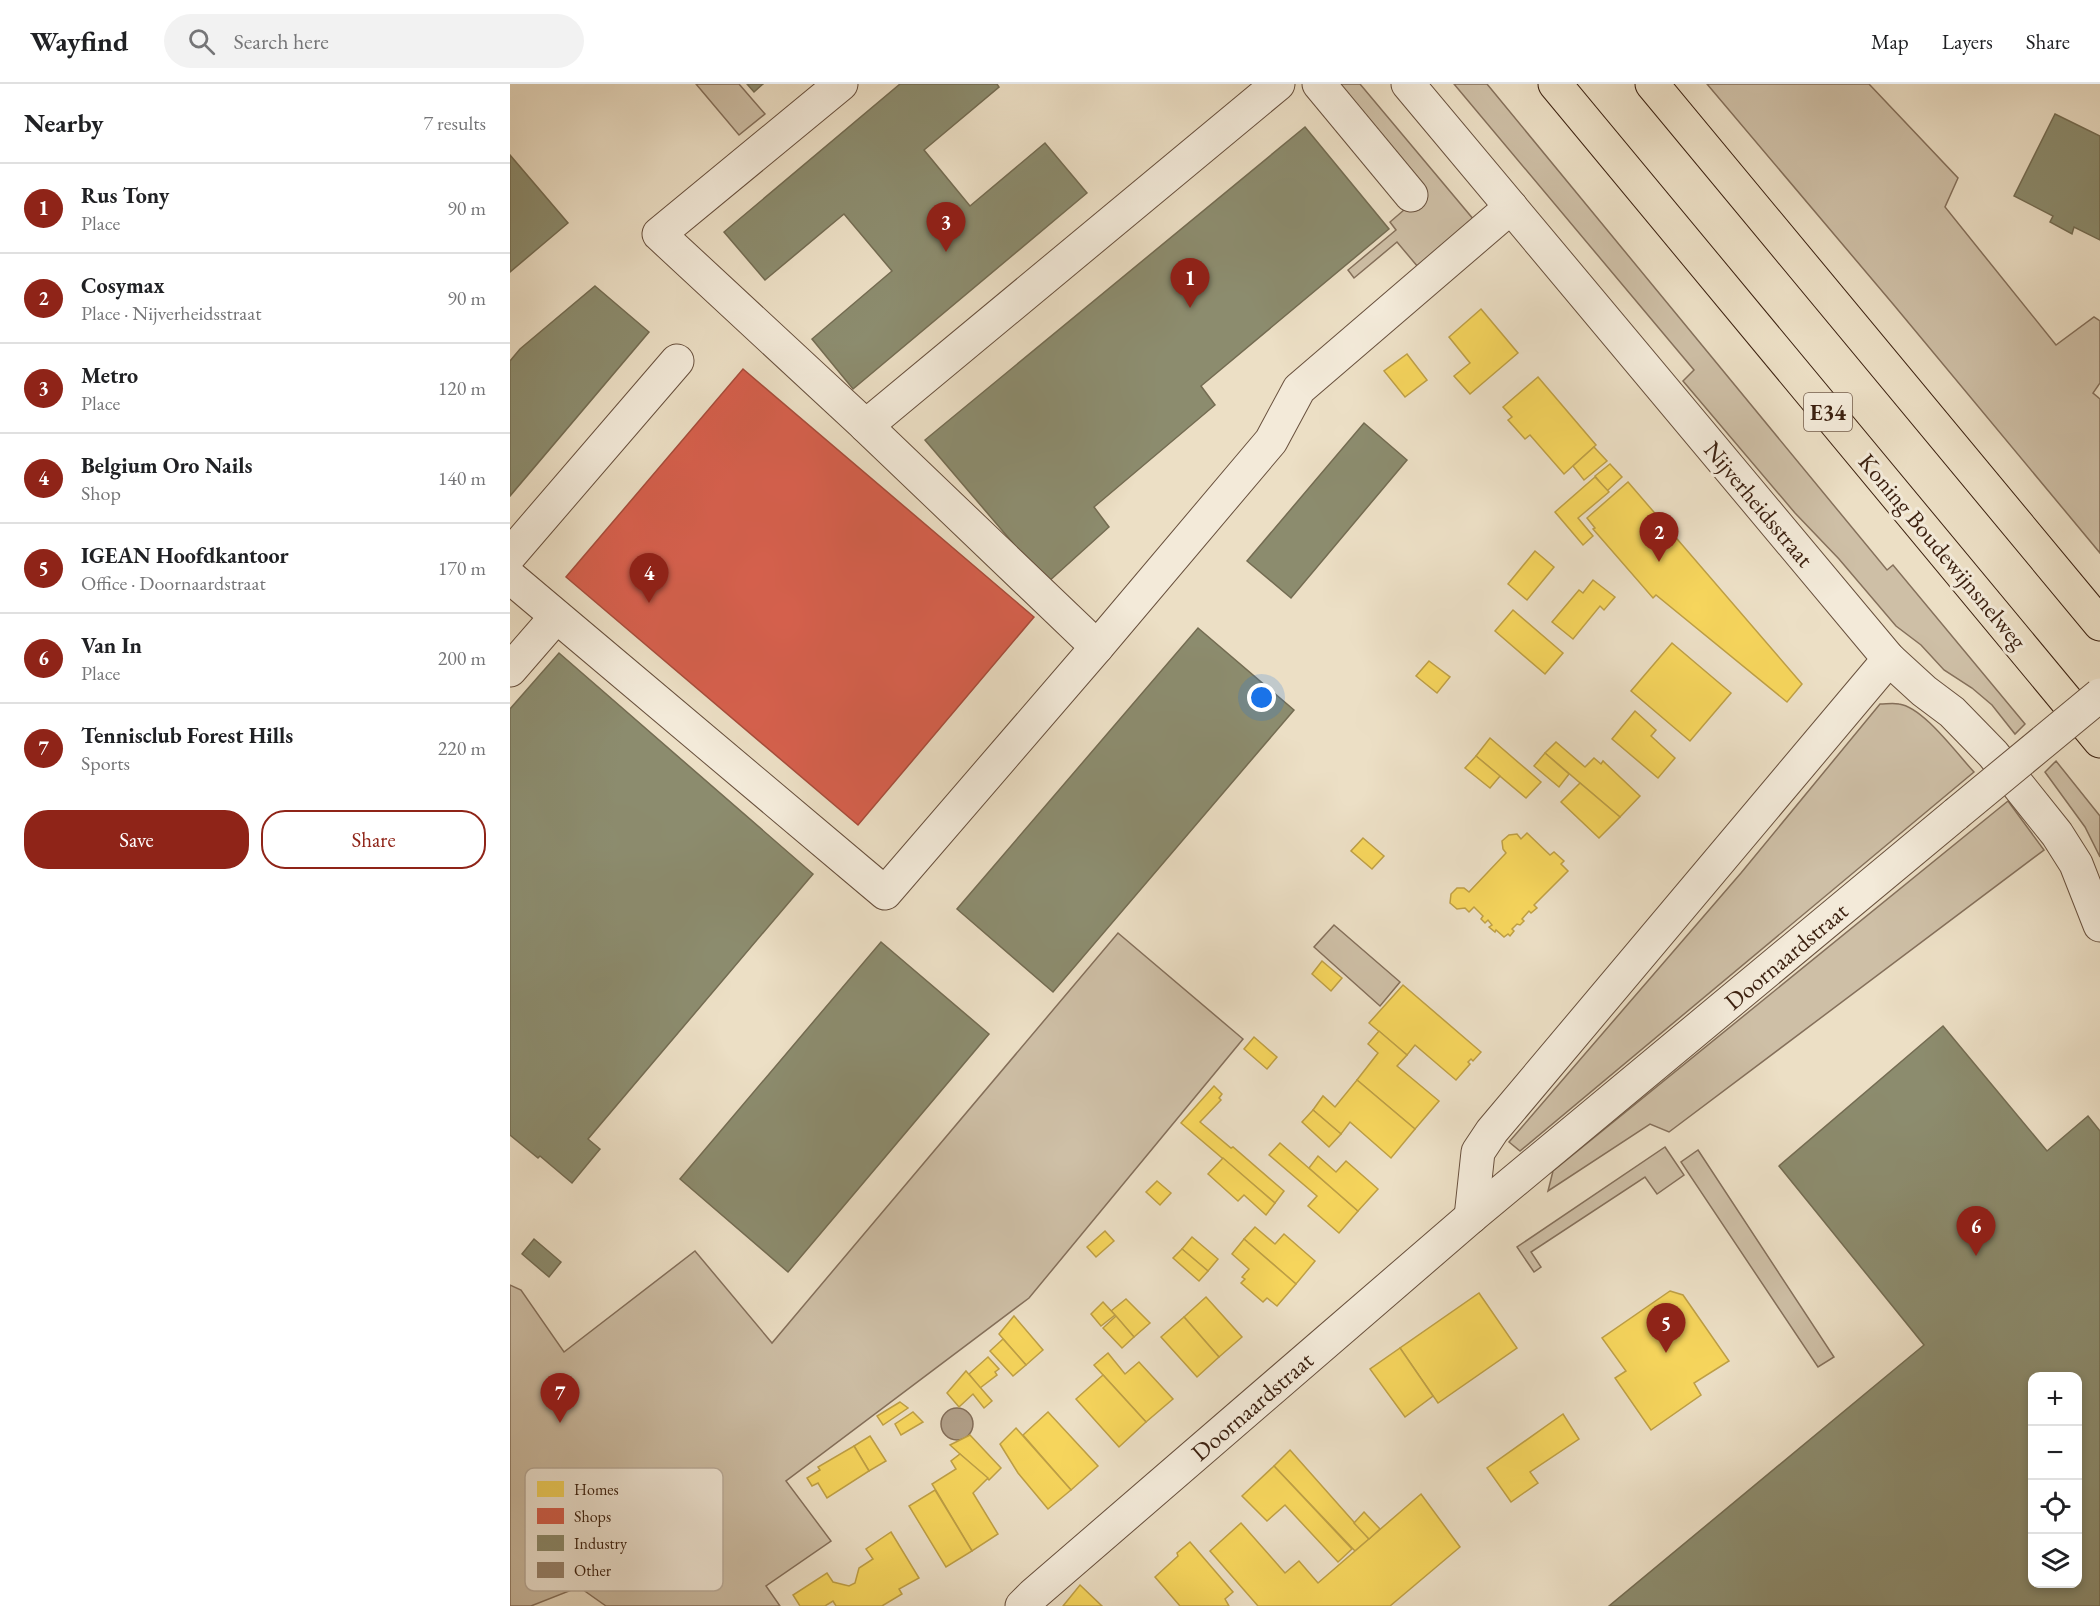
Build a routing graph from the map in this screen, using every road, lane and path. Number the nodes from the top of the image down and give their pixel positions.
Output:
1 (841, 84) edge
2 (1278, 84) edge
3 (1319, 84) edge
4 (1408, 84) edge
5 (1555, 84) edge
6 (1652, 84) edge
7 (1411, 195) dead end
8 (1512, 207) junction
9 (677, 361) dead end
10 (866, 426) junction
11 (510, 555) edge
12 (510, 577) edge
13 (556, 617) junction
14 (2100, 624) edge
15 (1098, 647) junction
16 (1889, 659) junction
17 (510, 670) edge
18 (2100, 695) edge
19 (2100, 741) edge
20 (2100, 925) edge
21 (1472, 1217) junction
22 (1027, 1600) edge
23 (998, 1606) edge

1 - 10 street
2 - 10 street
3 - 7 street
4 - 8 street, Nijverheidsstraat
5 - 19 highway, Koning Boudewijnsnelweg / E34
6 - 14 highway
8 - 15 street
8 - 16 street, Nijverheidsstraat
9 - 11 street
10 - 15 street
12 - 13 street
13 - 15 street
13 - 17 street
16 - 20 street, Nijverheidsstraat
16 - 21 street
18 - 21 street, Doornaardstraat, bridge
21 - 22 street, Doornaardstraat
22 - 23 street, Doornaardstraat

